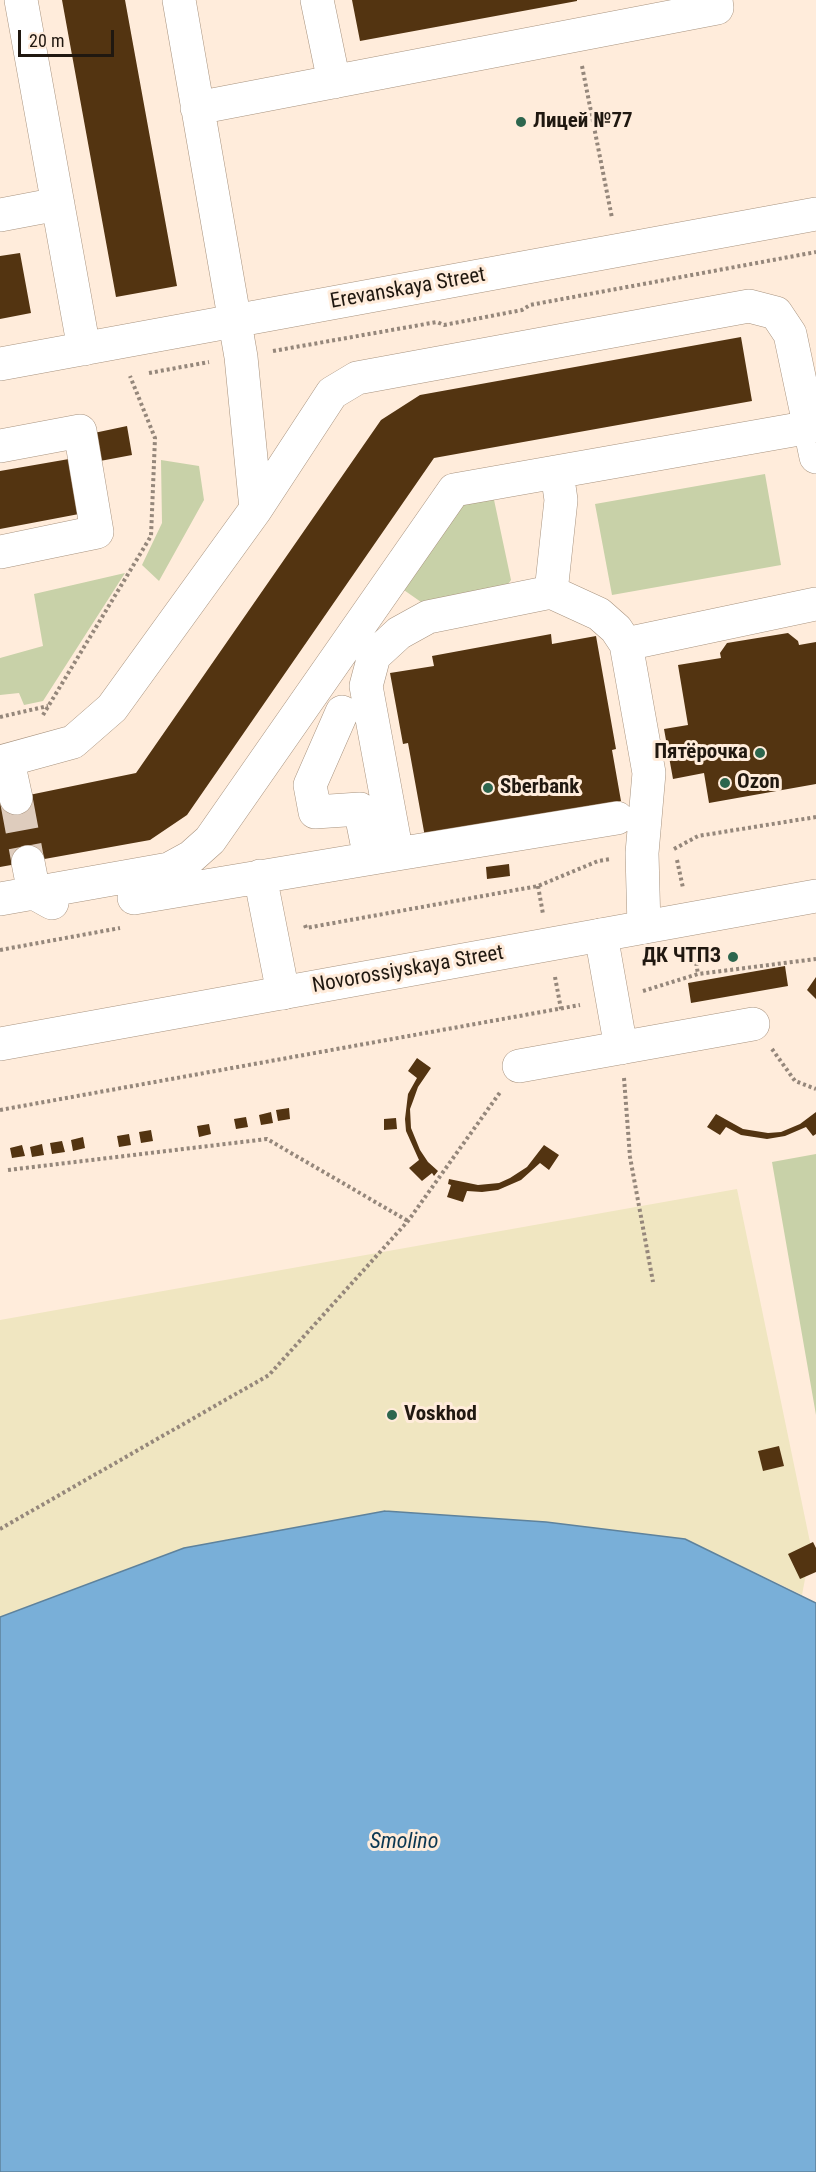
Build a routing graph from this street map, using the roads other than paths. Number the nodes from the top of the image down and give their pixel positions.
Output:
1 (21, 0) edge
2 (179, 0) edge
3 (317, 0) edge
4 (716, 0) edge
5 (334, 82) junction
6 (197, 108) junction
7 (58, 204) junction
8 (816, 214) edge
9 (0, 215) edge
10 (234, 322) junction
11 (84, 349) junction
12 (0, 364) edge
13 (814, 437) edge
14 (0, 446) edge
15 (557, 472) junction
16 (256, 509) junction
17 (0, 552) edge
18 (551, 592) junction
19 (816, 604) edge
20 (626, 644) junction
21 (342, 712) dead end
22 (9, 760) edge
23 (16, 798) tunnel mouth
24 (617, 818) dead end
25 (384, 856) junction
26 (260, 876) junction
27 (31, 877) junction
28 (816, 896) edge
29 (0, 899) edge
30 (644, 927) junction
31 (601, 935) junction
32 (283, 993) junction
33 (753, 1024) road end
34 (0, 1044) edge
35 (621, 1048) junction
36 (519, 1066) road end

1 - 7 street
2 - 6 street
3 - 5 street
4 - 5 street
5 - 6 street
6 - 10 street
7 - 9 street
7 - 11 street
8 - 10 street, Erevanskaya Street
10 - 11 street, Erevanskaya Street
10 - 16 street
11 - 12 street, Erevanskaya Street
13 - 15 street
13 - 16 street
14 - 17 street
15 - 18 street
15 - 27 street
16 - 22 street
18 - 20 street
18 - 25 street
19 - 20 street
20 - 30 street
21 - 25 street
22 - 23 street
24 - 25 street
25 - 26 street
26 - 27 street
26 - 32 street
27 - 29 street
28 - 30 street, Novorossiyskaya Street
30 - 31 street, Novorossiyskaya Street
31 - 32 street, Novorossiyskaya Street
31 - 35 street
32 - 34 street, Novorossiyskaya Street
33 - 35 street
35 - 36 street

